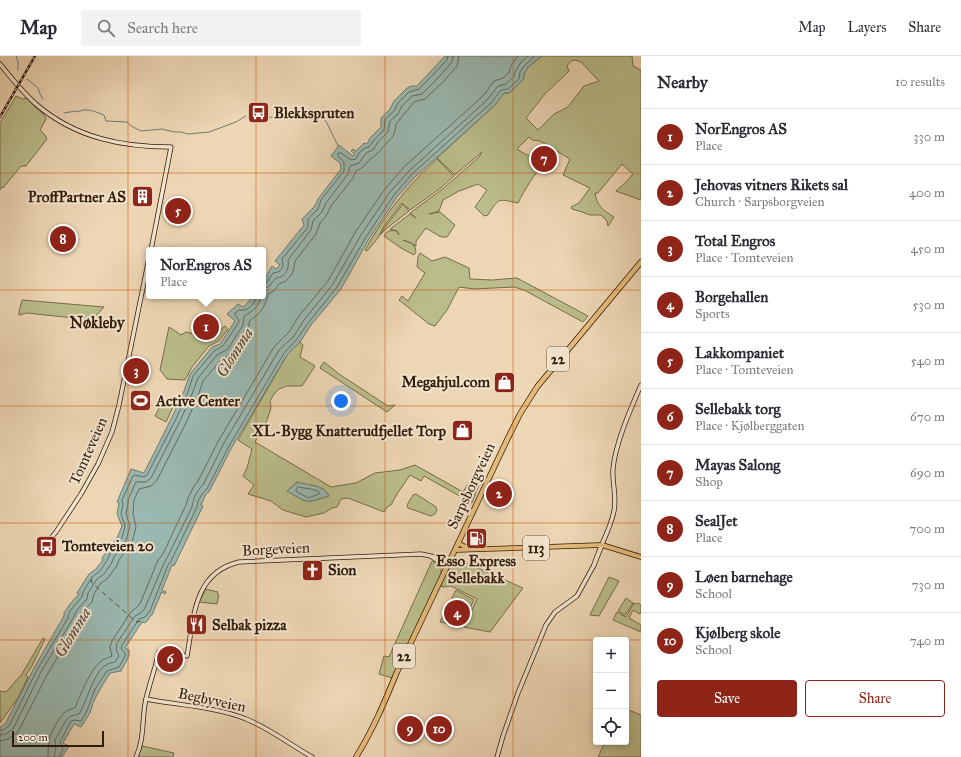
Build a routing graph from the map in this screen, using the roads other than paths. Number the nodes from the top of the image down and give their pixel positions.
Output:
1 (0, 64) edge
2 (152, 247) edge
3 (641, 262) edge
4 (146, 273) edge
5 (641, 385) edge
6 (458, 543) junction
7 (41, 545) dead end
8 (602, 545) junction
9 (470, 549) junction
10 (455, 550) junction
11 (641, 557) edge
12 (448, 565) junction
13 (146, 699) junction
14 (136, 757) edge
15 (312, 757) edge
16 (358, 757) edge
17 (497, 757) edge

1 - 2 street
3 - 6 highway, Sarpsborgveien / 22
4 - 7 street, Tomteveien
5 - 8 street
6 - 9 main road, 113
6 - 10 highway, Sarpsborgveien / 22
8 - 9 main road, 113
8 - 11 main road, 113
8 - 17 street
9 - 10 main road, 113
10 - 12 highway, Sarpsborgveien / 22
12 - 13 street, Borgeveien
12 - 16 highway, Sarpsborgveien / 22
13 - 14 street
13 - 15 street, Begbyveien

